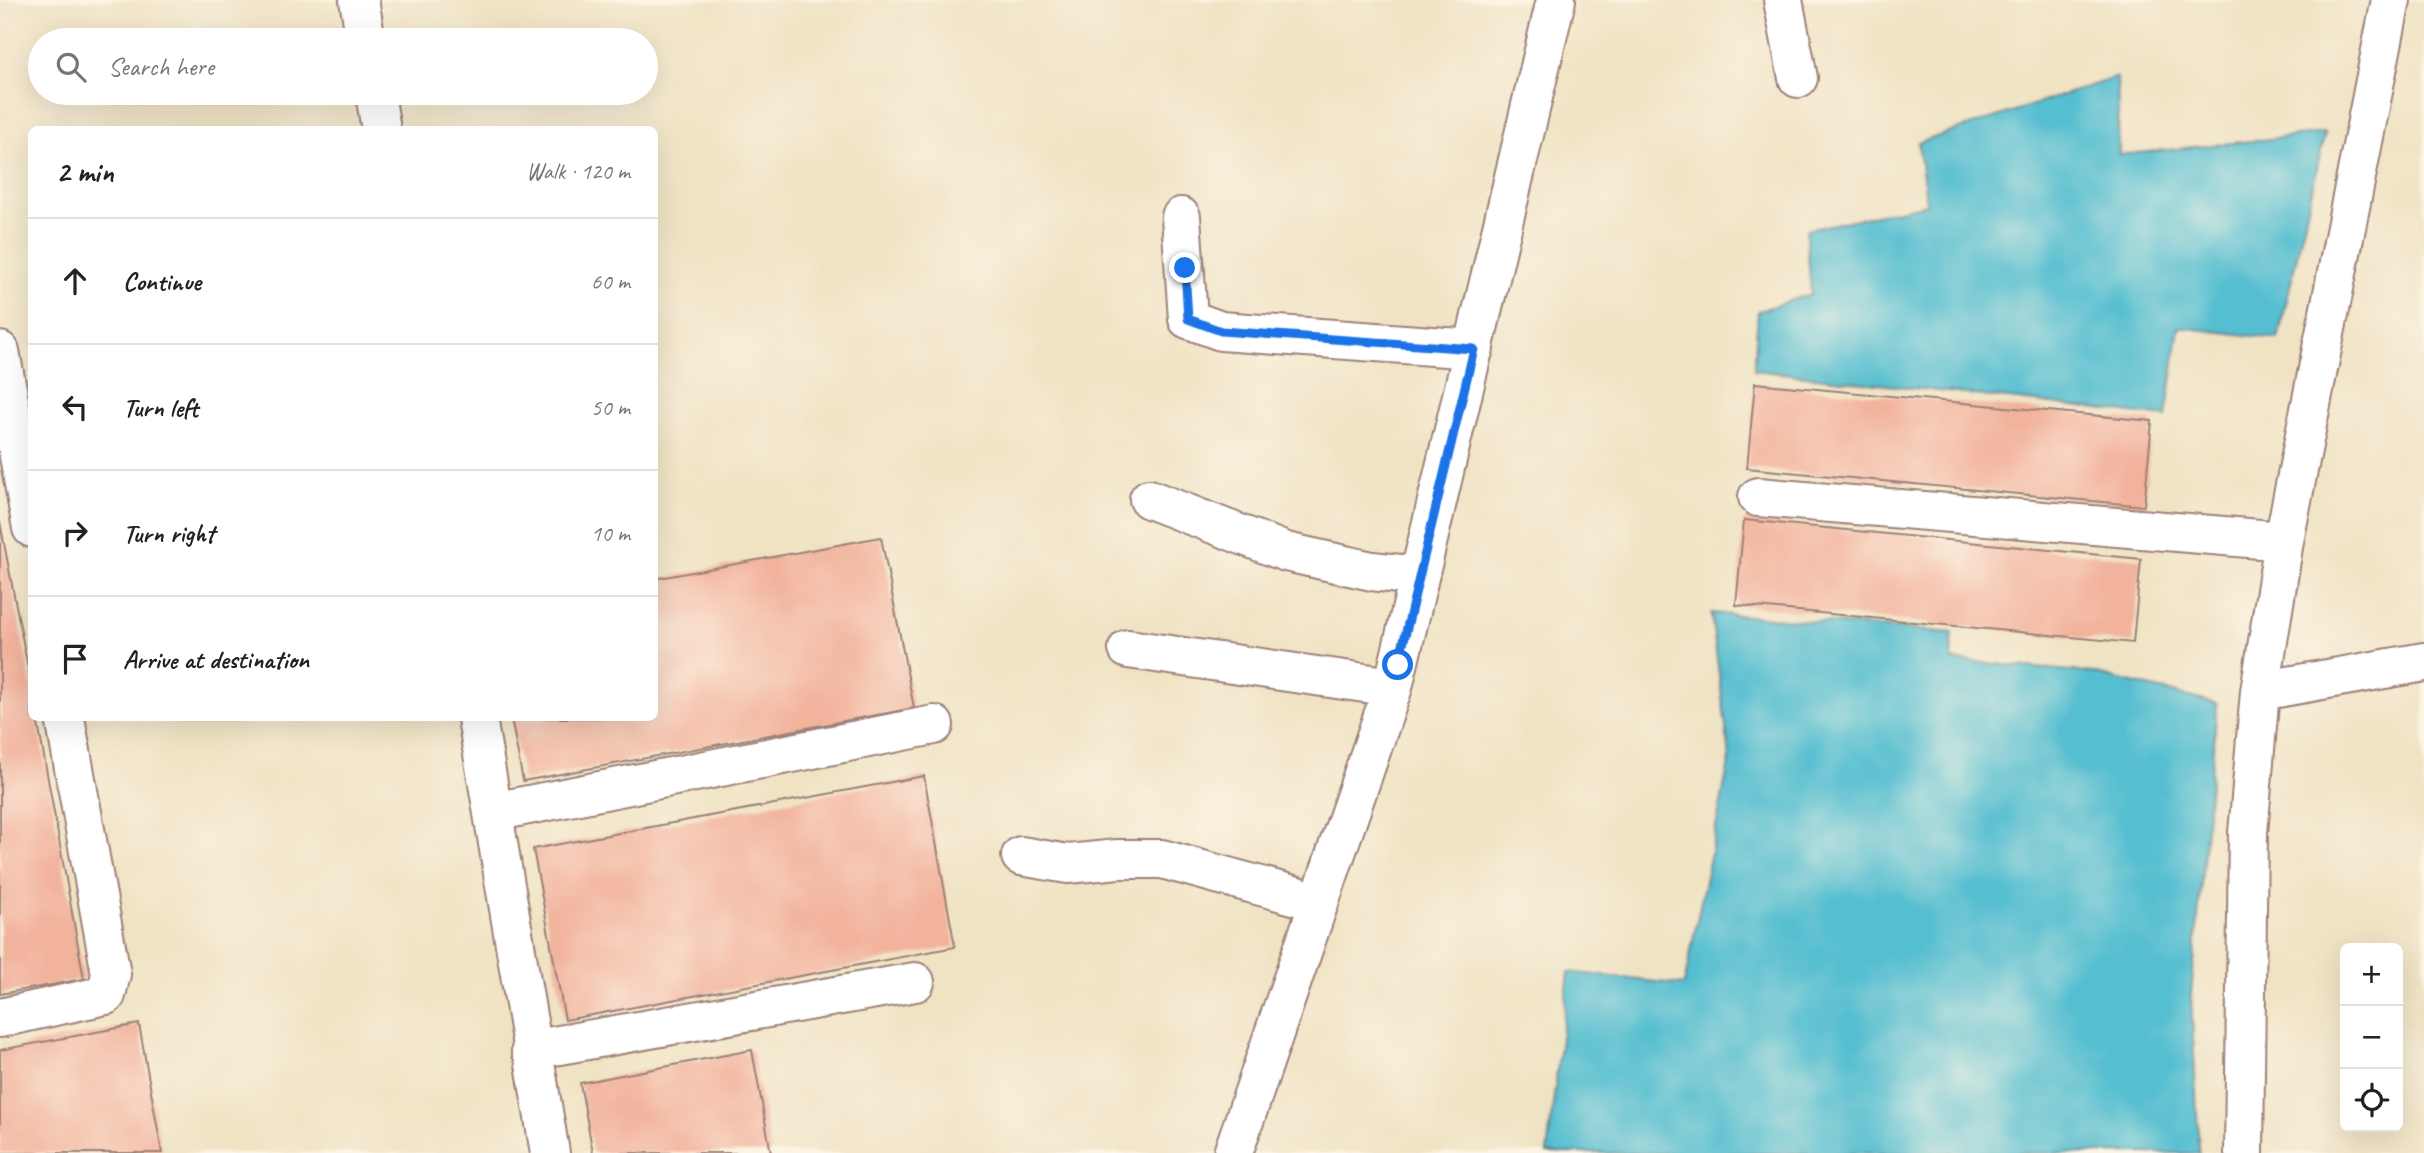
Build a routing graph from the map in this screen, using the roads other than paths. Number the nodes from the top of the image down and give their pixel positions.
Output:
1 (359, 0) edge
2 (1556, 0) edge
3 (1783, 0) edge
4 (2391, 0) edge
5 (364, 28) edge
6 (1797, 78) dead end
7 (377, 105) edge
8 (380, 126) edge
9 (1181, 217) dead end
10 (1474, 349) junction
11 (0, 351) edge
12 (1758, 498) dead end
13 (1149, 499) dead end
14 (28, 506) edge
15 (2284, 541) junction
16 (1418, 576) junction
17 (1128, 649) dead end
18 (2424, 662) edge
19 (1393, 687) junction
20 (2260, 691) junction
21 (66, 721) edge
22 (478, 721) edge
23 (934, 725) dead end
24 (493, 812) junction
25 (1021, 856) dead end
26 (1320, 902) junction
27 (915, 982) dead end
28 (0, 1018) edge
29 (531, 1050) junction
30 (550, 1153) edge
31 (1233, 1153) edge
32 (2244, 1153) edge

1 - 5 street
2 - 10 street
3 - 6 street
4 - 15 street
7 - 8 street
9 - 10 street
10 - 16 street
11 - 14 street
12 - 15 street
13 - 16 street
15 - 20 street
16 - 19 street
17 - 19 street
18 - 20 street
19 - 26 street
20 - 32 street
21 - 28 street
22 - 24 street
23 - 24 street
24 - 29 street
25 - 26 street
26 - 31 street
27 - 29 street
29 - 30 street

